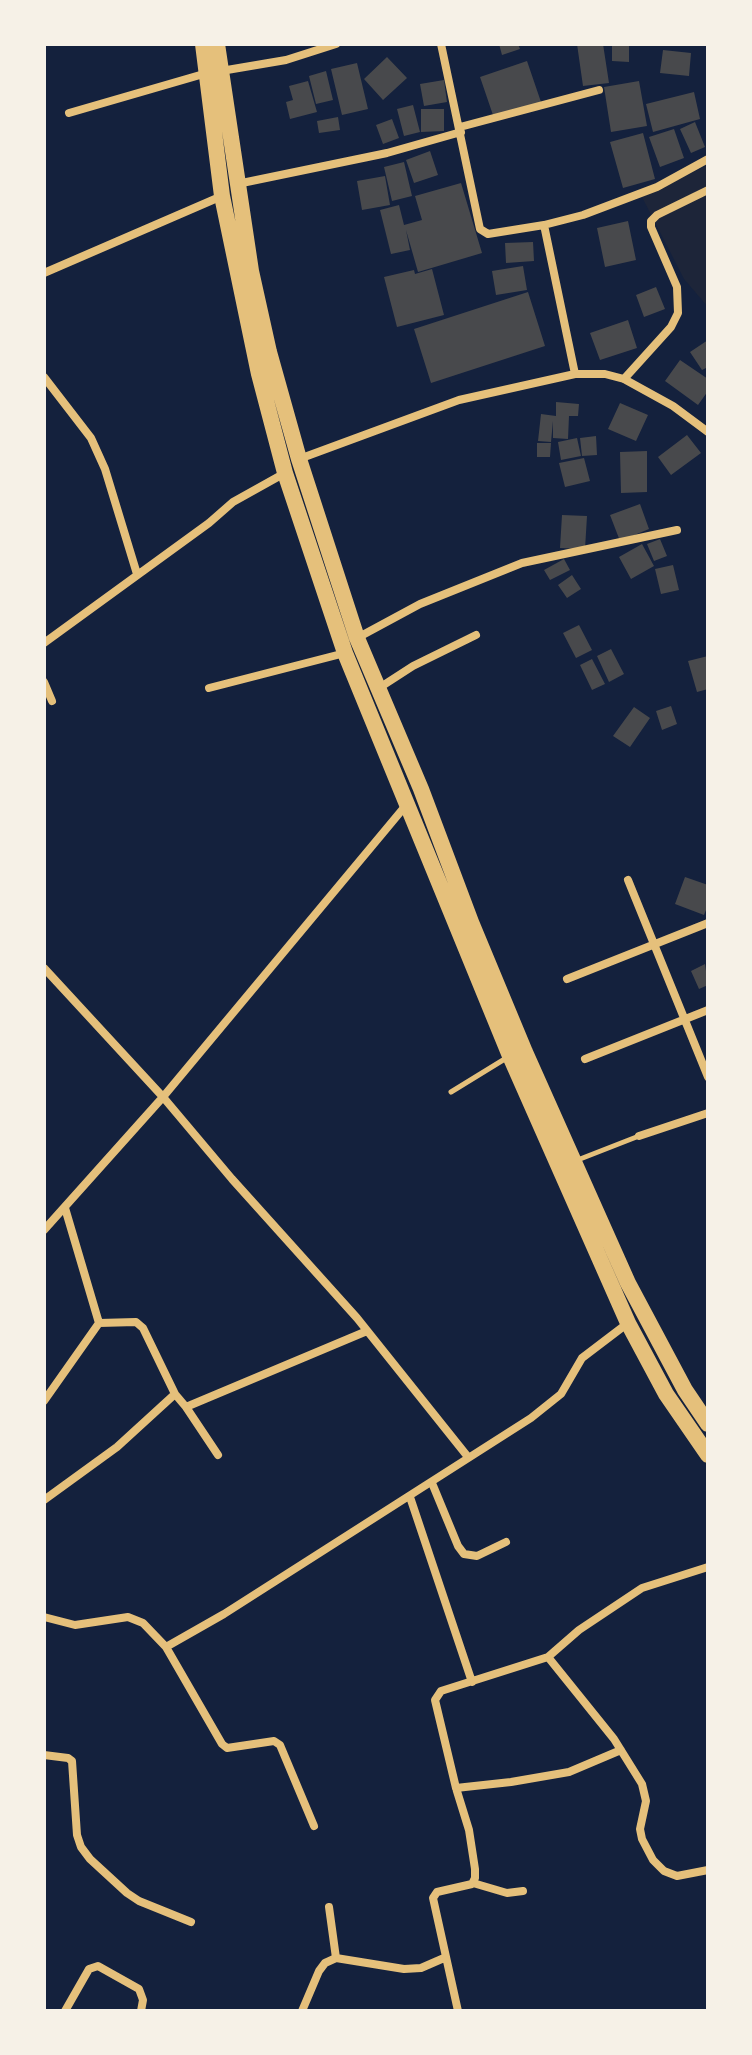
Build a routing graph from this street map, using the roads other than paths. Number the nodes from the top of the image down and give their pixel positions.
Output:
1 (203, 44) edge
2 (217, 44) edge
3 (336, 44) edge
4 (441, 44) edge
5 (214, 72) junction
6 (599, 90) dead end
7 (69, 113) dead end
8 (461, 130) junction
9 (221, 131) junction
10 (708, 159) edge
11 (237, 184) junction
12 (708, 190) edge
13 (222, 196) junction
14 (544, 225) junction
15 (44, 273) edge
16 (575, 374) junction
17 (44, 377) edge
18 (624, 379) junction
19 (708, 432) edge
20 (299, 459) junction
21 (285, 473) junction
22 (677, 530) dead end
23 (137, 574) junction
24 (476, 635) dead end
25 (357, 638) junction
26 (44, 643) edge
27 (345, 653) junction
28 (44, 682) edge
29 (209, 688) dead end
30 (377, 689) junction
31 (52, 701) dead end
32 (421, 789) junction
33 (406, 804) junction
34 (628, 880) dead end
35 (708, 923) edge
36 (654, 945) junction
37 (44, 969) edge
38 (567, 979) dead end
39 (708, 1010) edge
40 (685, 1020) junction
41 (510, 1056) junction
42 (585, 1059) dead end
43 (708, 1077) edge
44 (451, 1092) dead end
45 (163, 1097) junction
46 (708, 1113) edge
47 (639, 1136) joint
48 (574, 1162) junction
49 (65, 1208) junction
50 (44, 1230) edge
51 (99, 1323) junction
52 (628, 1323) junction
53 (367, 1331) junction
54 (664, 1350) junction
55 (649, 1362) junction
56 (175, 1394) junction
57 (44, 1401) edge
58 (186, 1407) junction
59 (708, 1424) edge
60 (218, 1455) dead end
61 (708, 1455) edge
62 (468, 1457) junction
63 (432, 1483) junction
64 (410, 1497) junction
65 (44, 1500) edge
66 (506, 1542) dead end
67 (708, 1567) edge
68 (44, 1617) edge
69 (166, 1647) junction
70 (548, 1657) junction
71 (472, 1682) junction
72 (621, 1750) junction
73 (44, 1755) edge
74 (456, 1788) junction
75 (314, 1826) dead end
76 (708, 1870) edge
77 (473, 1883) junction
78 (523, 1891) dead end
79 (329, 1907) dead end
80 (191, 1922) dead end
81 (336, 1958) junction
82 (444, 1958) junction
83 (65, 2011) edge
84 (141, 2011) edge
85 (302, 2011) edge
86 (457, 2011) edge

1 - 5 highway
2 - 5 highway
3 - 5 street
4 - 8 street
5 - 7 street
5 - 9 highway
6 - 8 street
8 - 11 street
8 - 14 street
9 - 11 highway
9 - 13 highway
10 - 14 street
11 - 20 highway
12 - 18 street
13 - 15 street
13 - 21 highway
14 - 16 street
16 - 18 street
16 - 20 street
17 - 23 street
18 - 19 street
20 - 25 highway
21 - 23 street
21 - 27 highway
22 - 25 street
23 - 26 street
24 - 30 street
25 - 30 highway
27 - 29 street
27 - 33 highway
28 - 31 street
30 - 32 highway
32 - 33 street
32 - 48 highway
33 - 41 highway
33 - 45 street
34 - 36 street
35 - 36 street
36 - 38 street
36 - 40 street
37 - 45 street
39 - 40 street
40 - 42 street
40 - 43 street
41 - 44 lane
41 - 52 highway
45 - 49 street
45 - 53 street
46 - 47 street
47 - 48 lane
48 - 54 highway
49 - 50 street
49 - 51 street
51 - 56 street
51 - 57 street
52 - 55 highway
52 - 62 street
53 - 58 street
53 - 62 street
54 - 55 highway
54 - 59 highway
55 - 61 highway
56 - 58 street
56 - 65 street
58 - 60 street
62 - 63 street
63 - 64 street
63 - 66 street
64 - 69 street
64 - 71 street
67 - 70 street
68 - 69 street
69 - 75 street
70 - 71 street
70 - 72 street
71 - 74 street
72 - 74 street
72 - 76 street
73 - 80 street
74 - 77 street
77 - 78 street
77 - 82 street
79 - 81 street
81 - 82 street
81 - 85 street
82 - 86 street
83 - 84 street

